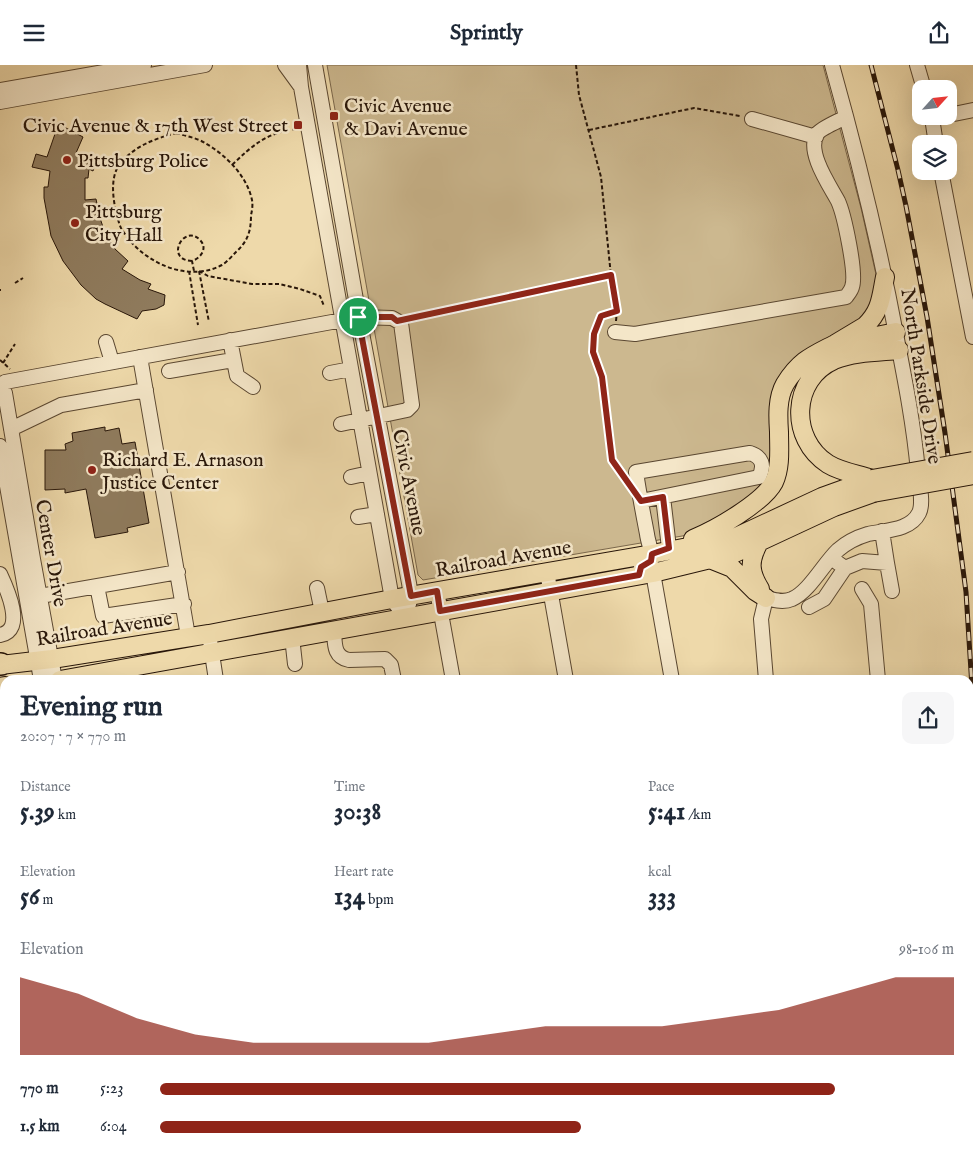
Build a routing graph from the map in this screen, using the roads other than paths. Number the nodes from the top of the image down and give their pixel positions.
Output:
1 (144, 65) edge
2 (206, 65) edge
3 (285, 65) edge
4 (299, 65) edge
5 (315, 65) edge
6 (832, 65) edge
7 (917, 65) edge
8 (128, 73) junction
9 (921, 80) edge
10 (301, 87) junction
11 (0, 90) edge
12 (28, 91) junction
13 (0, 102) edge
14 (973, 110) edge
15 (958, 113) edge
16 (846, 117) junction
17 (752, 119) road end
18 (816, 137) junction
19 (943, 180) edge
20 (885, 277) junction
21 (358, 317) junction
22 (342, 320) junction
23 (896, 331) junction
24 (615, 332) dead end
25 (973, 337) edge
26 (230, 340) junction
27 (106, 342) dead end
28 (833, 345) junction
29 (899, 350) junction
30 (140, 357) junction
31 (233, 360) junction
32 (112, 362) junction
33 (351, 369) junction
34 (169, 371) dead end
35 (330, 373) dead end
36 (0, 385) edge
37 (253, 387) dead end
38 (146, 390) junction
39 (378, 417) junction
40 (360, 421) junction
41 (341, 424) dead end
42 (12, 429) junction
43 (0, 446) edge
44 (973, 461) edge
45 (369, 473) junction
46 (973, 475) edge
47 (351, 477) dead end
48 (872, 486) junction
49 (10, 494) edge
50 (663, 497) junction
51 (641, 501) junction
52 (377, 514) junction
53 (358, 517) dead end
54 (882, 531) junction
55 (759, 542) junction
56 (660, 551) junction
57 (831, 558) junction
58 (712, 560) junction
59 (887, 563) junction
60 (845, 568) junction
61 (178, 572) junction
62 (547, 572) junction
63 (0, 574) edge
64 (646, 574) junction
65 (97, 586) junction
66 (317, 588) dead end
67 (862, 589) dead end
68 (437, 591) junction
69 (550, 591) junction
70 (892, 591) dead end
71 (40, 596) junction
72 (411, 596) junction
73 (766, 598) junction
74 (392, 599) junction
75 (184, 604) junction
76 (809, 607) dead end
77 (440, 611) junction
78 (322, 613) junction
79 (405, 617) junction
80 (14, 623) junction
81 (334, 630) junction
82 (209, 634) junction
83 (0, 635) edge
84 (188, 636) junction
85 (292, 637) junction
86 (0, 643) edge
87 (211, 653) junction
88 (44, 660) junction
89 (295, 664) dead end
90 (0, 665) edge
91 (42, 675) edge
92 (52, 675) edge
93 (88, 675) edge
94 (215, 675) edge
95 (393, 675) edge
96 (452, 675) edge
97 (565, 675) edge
98 (671, 675) edge
99 (766, 675) edge
100 (878, 675) edge

1 - 8 street
2 - 8 street
3 - 10 street
4 - 10 street, Civic Avenue
5 - 21 street, Civic Avenue
6 - 16 street, North Parkside Drive
7 - 9 street
8 - 12 street
10 - 22 street, Civic Avenue
11 - 12 street
12 - 13 street
14 - 15 street
16 - 18 street
16 - 20 street, North Parkside Drive
17 - 18 street
18 - 24 street
19 - 25 street
20 - 23 street, North Parkside Drive
20 - 28 main road
21 - 22 street
21 - 39 street, Civic Avenue
21 - 39 street
22 - 26 street
22 - 33 street, Civic Avenue
23 - 28 main road
23 - 29 street, North Parkside Drive
26 - 30 street
26 - 31 street
27 - 32 street
28 - 56 main road
29 - 48 main road
29 - 54 street, North Parkside Drive
30 - 32 street
30 - 38 street
31 - 34 street
31 - 37 street
32 - 36 street
33 - 35 street
33 - 40 street, Civic Avenue
36 - 42 street
38 - 42 street
38 - 61 street
39 - 40 street
39 - 72 street, Civic Avenue
40 - 41 street
40 - 45 street, Civic Avenue
42 - 49 street
43 - 49 street
44 - 48 main road, Railroad Avenue, bridge
45 - 47 street
45 - 52 street, Civic Avenue
46 - 48 main road, Railroad Avenue, bridge
48 - 55 main road, Railroad Avenue
48 - 56 main road, Railroad Avenue
49 - 71 street, Center Drive
49 - 88 street, Center Drive
50 - 51 street
50 - 51 street
50 - 56 street
51 - 56 street
52 - 53 street
52 - 74 street, Civic Avenue
54 - 57 street, North Parkside Drive
54 - 59 street
55 - 58 main road, Railroad Avenue
55 - 73 main road
56 - 62 main road, Railroad Avenue
56 - 64 street
57 - 60 street
57 - 73 street, North Parkside Drive
58 - 64 main road, Railroad Avenue
58 - 73 main road
59 - 60 street
59 - 70 street
60 - 76 street
61 - 65 street
61 - 75 street
62 - 68 main road, Railroad Avenue
62 - 69 street
63 - 80 street
64 - 69 main road, Railroad Avenue
64 - 98 street
65 - 71 street
65 - 75 street
66 - 78 street
67 - 100 street
68 - 72 main road, Railroad Avenue
68 - 77 street
69 - 77 main road, Railroad Avenue
69 - 97 street
71 - 88 street, Center Drive
72 - 74 main road, Railroad Avenue
72 - 79 street, Civic Avenue
73 - 99 street
74 - 78 main road, Railroad Avenue
74 - 79 street, Civic Avenue
75 - 84 street
77 - 79 main road, Railroad Avenue
77 - 96 street
78 - 82 main road, Railroad Avenue
79 - 81 main road, Railroad Avenue
80 - 83 street
80 - 86 street
81 - 85 main road, Railroad Avenue
81 - 95 street
82 - 84 main road, Railroad Avenue
82 - 87 street
84 - 88 main road, Railroad Avenue
85 - 87 main road, Railroad Avenue
85 - 89 street
87 - 93 main road, Railroad Avenue
87 - 94 street
88 - 90 main road, Railroad Avenue
88 - 91 street, Center Drive
88 - 92 street, Center Drive

